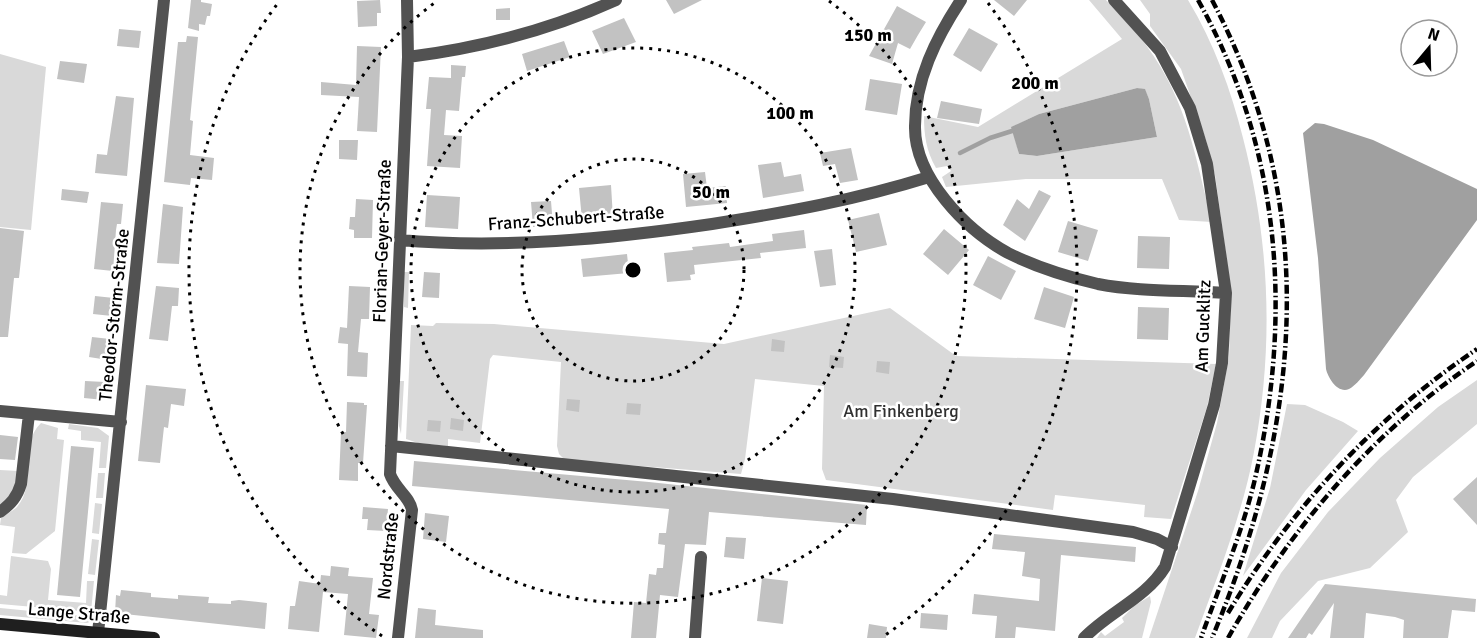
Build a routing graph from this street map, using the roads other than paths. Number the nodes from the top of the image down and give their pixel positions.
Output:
1 (164, 0) edge
2 (407, 0) edge
3 (616, 0) edge
4 (961, 0) edge
5 (1114, 0) edge
6 (408, 57) junction
7 (929, 177) junction
8 (399, 240) junction
9 (1226, 293) junction
10 (0, 411) edge
11 (29, 414) junction
12 (121, 422) junction
13 (391, 446) junction
14 (393, 483) joint
15 (0, 512) edge
16 (1172, 547) junction
17 (701, 557) dead end
18 (0, 624) edge
19 (99, 633) junction
20 (154, 638) edge
21 (398, 638) edge
22 (694, 638) edge
23 (1084, 638) edge

1 - 12 street, Theodor-Storm-Straße
2 - 6 street, Florian-Geyer-Straße
3 - 6 street
4 - 7 street
5 - 9 street, Am Gucklitz
6 - 8 street, Florian-Geyer-Straße
7 - 8 street, Franz-Schubert-Straße
7 - 9 street
8 - 13 street, Florian-Geyer-Straße
9 - 16 street, Am Gucklitz
10 - 11 street
11 - 12 street
11 - 15 street
12 - 19 street, Theodor-Storm-Straße
13 - 14 street, Florian-Geyer-Straße
13 - 16 street
14 - 21 street, Nordstraße
16 - 23 street, Am Gucklitz
17 - 22 street
18 - 19 street, Lange Straße
19 - 20 street, Lange Straße

